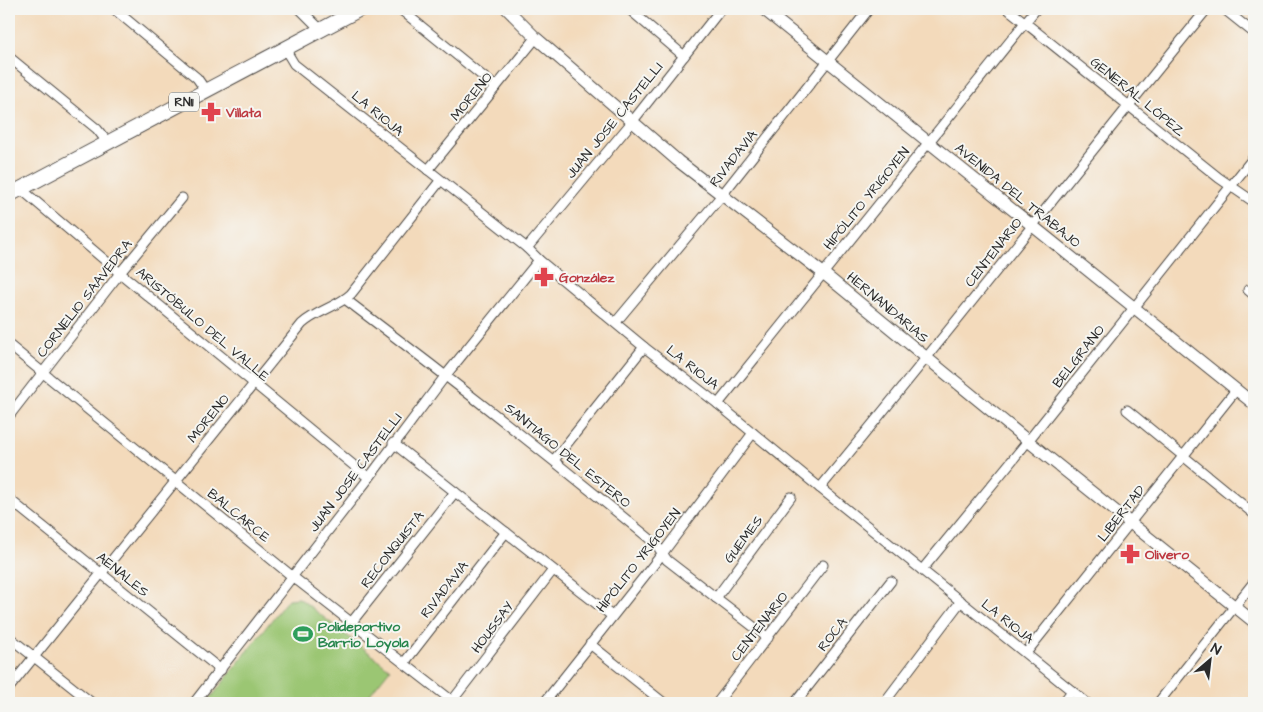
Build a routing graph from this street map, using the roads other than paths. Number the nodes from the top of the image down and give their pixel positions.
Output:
1 (114, 9) edge
2 (300, 9) edge
3 (360, 9) edge
4 (400, 9) edge
5 (508, 9) edge
6 (629, 9) edge
7 (721, 9) edge
8 (763, 9) edge
9 (868, 9) edge
10 (1008, 9) edge
11 (1036, 9) edge
12 (1207, 9) edge
13 (1224, 9) edge
14 (1025, 23) junction
15 (321, 30) junction
16 (1254, 33) edge
17 (536, 38) junction
18 (285, 49) junction
19 (684, 56) junction
20 (9, 57) edge
21 (828, 61) junction
22 (496, 86) junction
23 (206, 91) junction
24 (1128, 106) junction
25 (632, 122) junction
26 (108, 142) junction
27 (929, 142) junction
28 (1254, 157) edge
29 (428, 170) junction
30 (440, 180) junction
31 (1231, 185) junction
32 (15, 192) edge
33 (722, 195) junction
34 (182, 198) dead end
35 (1254, 202) edge
36 (1031, 225) junction
37 (527, 248) junction
38 (539, 260) junction
39 (120, 273) junction
40 (823, 273) junction
41 (346, 299) junction
42 (1134, 308) junction
43 (616, 322) junction
44 (9, 345) edge
45 (644, 346) junction
46 (927, 358) junction
47 (43, 372) junction
48 (446, 375) junction
49 (254, 384) junction
50 (1236, 390) junction
51 (718, 404) junction
52 (1254, 404) edge
53 (1127, 410) dead end
54 (9, 416) edge
55 (753, 433) junction
56 (1028, 441) junction
57 (393, 443) junction
58 (1183, 456) junction
59 (554, 460) junction
60 (369, 478) junction
61 (175, 480) junction
62 (820, 488) junction
63 (455, 492) junction
64 (791, 497) dead end
65 (9, 499) edge
66 (1254, 514) edge
67 (1131, 523) junction
68 (506, 532) junction
69 (662, 554) junction
70 (823, 565) dead end
71 (553, 570) junction
72 (922, 570) junction
73 (101, 574) junction
74 (293, 576) junction
75 (891, 581) dead end
76 (1254, 582) edge
77 (716, 598) junction
78 (961, 601) junction
79 (1235, 606) junction
80 (612, 616) junction
81 (1254, 622) edge
82 (351, 623) junction
83 (9, 637) edge
84 (768, 638) junction
85 (590, 644) junction
86 (1026, 653) junction
87 (33, 657) junction
88 (404, 663) junction
89 (220, 670) junction
90 (9, 688) edge
91 (1072, 692) junction
92 (454, 702) edge
93 (92, 703) edge
94 (194, 703) edge
95 (544, 703) edge
96 (664, 703) edge
97 (717, 703) edge
98 (795, 703) edge
99 (884, 703) edge
100 (1063, 703) edge
101 (1087, 703) edge
102 (1158, 703) edge

1 - 23 street
2 - 15 street
3 - 15 main road, RN11
4 - 22 street
5 - 17 street, HERNANDARIAS
6 - 19 street
7 - 19 street, JUAN JOSE CASTELLI
8 - 21 street, AVENIDA DEL TRABAJO
9 - 21 street, RIVADAVIA
10 - 14 street, GENERAL LÓPEZ
11 - 14 street, HIPÓLITO YRIGOYEN
12 - 24 street, CENTENARIO
13 - 16 street
14 - 24 street, GENERAL LÓPEZ
14 - 27 street, HIPÓLITO YRIGOYEN
15 - 18 main road, RN11
17 - 22 street, MORENO
17 - 25 street, HERNANDARIAS
18 - 23 main road, RN11
18 - 29 street, LA RIOJA
19 - 25 street, JUAN JOSE CASTELLI
20 - 26 street
21 - 27 street, AVENIDA DEL TRABAJO
21 - 33 street, RIVADAVIA
22 - 29 street, MORENO
23 - 26 main road, RN11
24 - 31 street, GENERAL LÓPEZ
24 - 36 street, CENTENARIO
25 - 33 street, HERNANDARIAS
25 - 37 street, JUAN JOSE CASTELLI
26 - 32 main road, RN11
27 - 36 street, AVENIDA DEL TRABAJO
27 - 40 street, HIPÓLITO YRIGOYEN
28 - 31 street, BELGRANO
29 - 30 street, LA RIOJA
30 - 37 street, LA RIOJA
30 - 41 street, MORENO
31 - 35 street, GENERAL LÓPEZ
31 - 42 street, BELGRANO
32 - 39 street, ARISTÓBULO DEL VALLE
33 - 40 street, HERNANDARIAS
33 - 43 street, RIVADAVIA
34 - 39 street, CORNELIO SAAVEDRA
36 - 42 street, AVENIDA DEL TRABAJO
36 - 46 street, CENTENARIO
37 - 38 street, LA RIOJA
38 - 43 street, LA RIOJA
38 - 48 street, JUAN JOSE CASTELLI
39 - 47 street, CORNELIO SAAVEDRA
39 - 49 street, ARISTÓBULO DEL VALLE
40 - 46 street, HERNANDARIAS
40 - 51 street, HIPÓLITO YRIGOYEN
41 - 48 street, SANTIAGO DEL ESTERO
41 - 49 street, MORENO
42 - 50 street, AVENIDA DEL TRABAJO
42 - 56 street, BELGRANO
43 - 45 street, LA RIOJA
44 - 47 street, BALCARCE
45 - 51 street, LA RIOJA
45 - 59 street
46 - 56 street, HERNANDARIAS
46 - 62 street, CENTENARIO
47 - 54 street, CORNELIO SAAVEDRA
47 - 61 street, BALCARCE
48 - 57 street, JUAN JOSE CASTELLI
48 - 59 street, SANTIAGO DEL ESTERO
49 - 60 street, ARISTÓBULO DEL VALLE
49 - 61 street, MORENO
50 - 52 street, AVENIDA DEL TRABAJO
50 - 58 street, LIBERTAD
51 - 55 street, LA RIOJA
53 - 58 street
55 - 62 street, LA RIOJA
55 - 69 street, HIPÓLITO YRIGOYEN
56 - 67 street, HERNANDARIAS
56 - 72 street, BELGRANO
57 - 60 street, JUAN JOSE CASTELLI
57 - 63 street
58 - 66 street
58 - 67 street, LIBERTAD
59 - 69 street, SANTIAGO DEL ESTERO
60 - 74 street, JUAN JOSE CASTELLI
61 - 73 street, MORENO
61 - 74 street, BALCARCE
62 - 72 street, LA RIOJA
63 - 68 street
63 - 82 street, RECONQUISTA
64 - 77 street, GUEMES
65 - 73 street, AENALES
67 - 79 street, HERNANDARIAS
67 - 86 street, LIBERTAD
68 - 71 street
68 - 88 street, RIVADAVIA
69 - 77 street, SANTIAGO DEL ESTERO
69 - 80 street, HIPÓLITO YRIGOYEN
70 - 84 street, CENTENARIO
71 - 80 street
71 - 92 street, HOUSSAY
72 - 78 street, LA RIOJA
73 - 87 street, MORENO
73 - 89 street, AENALES
74 - 82 street, BALCARCE
74 - 89 street, JUAN JOSE CASTELLI
75 - 98 street, ROCA
76 - 79 street
77 - 84 street, SANTIAGO DEL ESTERO
78 - 86 street, LA RIOJA
78 - 99 street
79 - 81 street, HERNANDARIAS
79 - 102 street
80 - 85 street, HIPÓLITO YRIGOYEN
82 - 88 street, BALCARCE
83 - 87 street
84 - 97 street, CENTENARIO
85 - 95 street, HIPÓLITO YRIGOYEN
85 - 96 street
86 - 91 street, LA RIOJA
87 - 90 street, MORENO
87 - 93 street
88 - 92 street, BALCARCE
89 - 94 street, JUAN JOSE CASTELLI
91 - 100 street
91 - 101 street, LA RIOJA

